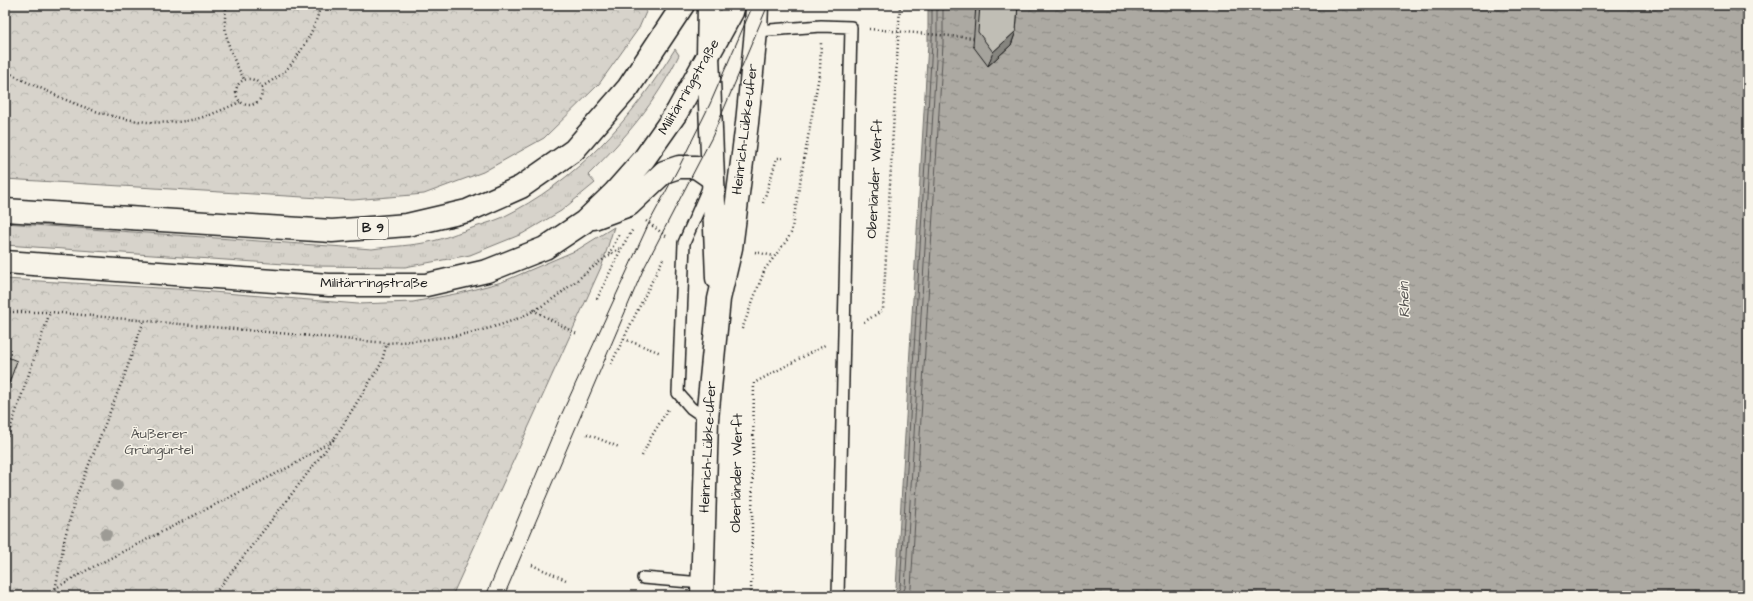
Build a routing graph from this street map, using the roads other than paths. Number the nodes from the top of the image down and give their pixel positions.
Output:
1 (683, 5) edge
2 (709, 5) edge
3 (734, 5) edge
4 (757, 5) edge
5 (756, 31) junction
6 (708, 55) junction
7 (712, 178) junction
8 (5, 210) edge
9 (584, 222) junction
10 (5, 262) edge
11 (718, 299) junction
12 (707, 419) junction
13 (643, 578) dead end
14 (702, 589) edge
15 (838, 596) edge

1 - 8 main road, B 9
2 - 6 main road, Heinrich-Lübke-Ufer
3 - 6 main road, Militärringstraße
4 - 5 main road, Heinrich-Lübke-Ufer
5 - 11 main road, Heinrich-Lübke-Ufer
5 - 15 lane, Oberländer Werft
6 - 7 main road, Heinrich-Lübke-Ufer
6 - 9 main road, Militärringstraße
7 - 9 main road
7 - 11 main road, Heinrich-Lübke-Ufer
7 - 12 lane
9 - 10 main road, Militärringstraße
11 - 12 main road, Heinrich-Lübke-Ufer
12 - 14 main road, Heinrich-Lübke-Ufer
13 - 14 lane

